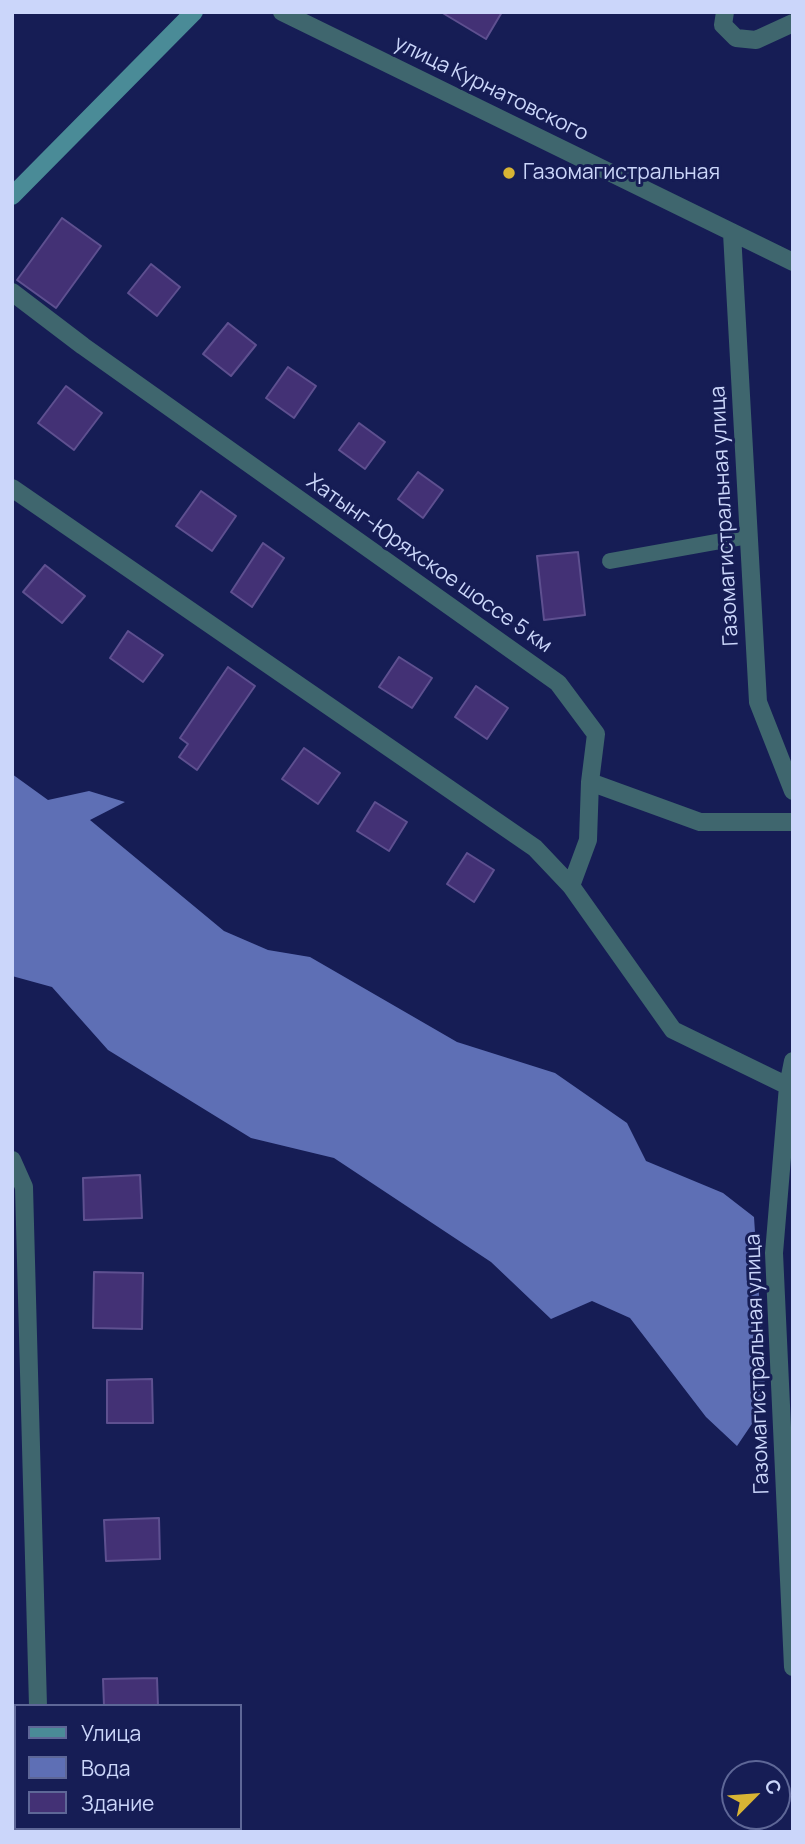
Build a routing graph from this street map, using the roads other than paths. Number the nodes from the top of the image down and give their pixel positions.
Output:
1 (194, 12) edge
2 (282, 12) edge
3 (724, 12) edge
4 (793, 23) edge
5 (12, 196) edge
6 (732, 233) junction
7 (793, 262) edge
8 (12, 292) edge
9 (12, 488) edge
10 (749, 536) junction
11 (610, 561) dead end
12 (590, 782) junction
13 (793, 791) edge
14 (793, 822) edge
15 (571, 886) junction
16 (793, 1061) edge
17 (788, 1086) junction
18 (12, 1160) edge
19 (793, 1667) edge
20 (38, 1704) edge

1 - 5 main road
2 - 6 street, улица Курнатовского
3 - 4 street
6 - 7 street, улица Курнатовского
6 - 10 street, Газомагистральная улица
8 - 12 street, Хатынг-Юряхское шоссе 5 км
9 - 15 street
10 - 11 lane
10 - 13 street, Газомагистральная улица
12 - 14 street
12 - 15 street, Хатынг-Юряхское шоссе 5 км
15 - 17 street
16 - 17 street, Газомагистральная улица
17 - 19 street, Газомагистральная улица
18 - 20 street

